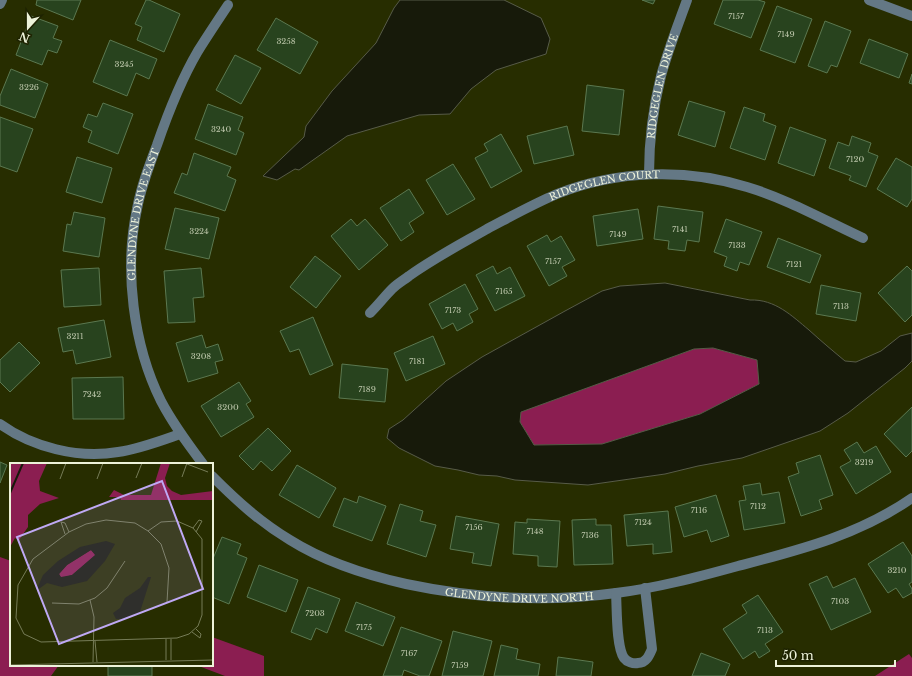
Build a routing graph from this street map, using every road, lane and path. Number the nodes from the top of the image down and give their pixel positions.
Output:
1 (2, 0) edge
2 (687, 0) edge
3 (868, 0) edge
4 (0, 4) edge
5 (228, 5) dead end
6 (912, 16) edge
7 (649, 174) junction
8 (863, 238) dead end
9 (370, 313) dead end
10 (0, 424) edge
11 (180, 434) junction
12 (202, 463) edge
13 (213, 477) edge
14 (912, 498) edge
15 (645, 588) junction
16 (616, 593) junction

1 - 4 street
2 - 7 street, RIDGEGLEN DRIVE
3 - 6 street
5 - 11 street, GLENDYNE DRIVE EAST
7 - 8 street, RIDGEGLEN COURT
7 - 9 street, RIDGEGLEN COURT
10 - 11 street
11 - 12 street
13 - 16 street, GLENDYNE DRIVE NORTH
14 - 15 street, GLENDYNE DRIVE NORTH
15 - 16 street, GLENDYNE DRIVE NORTH
15 - 16 street

